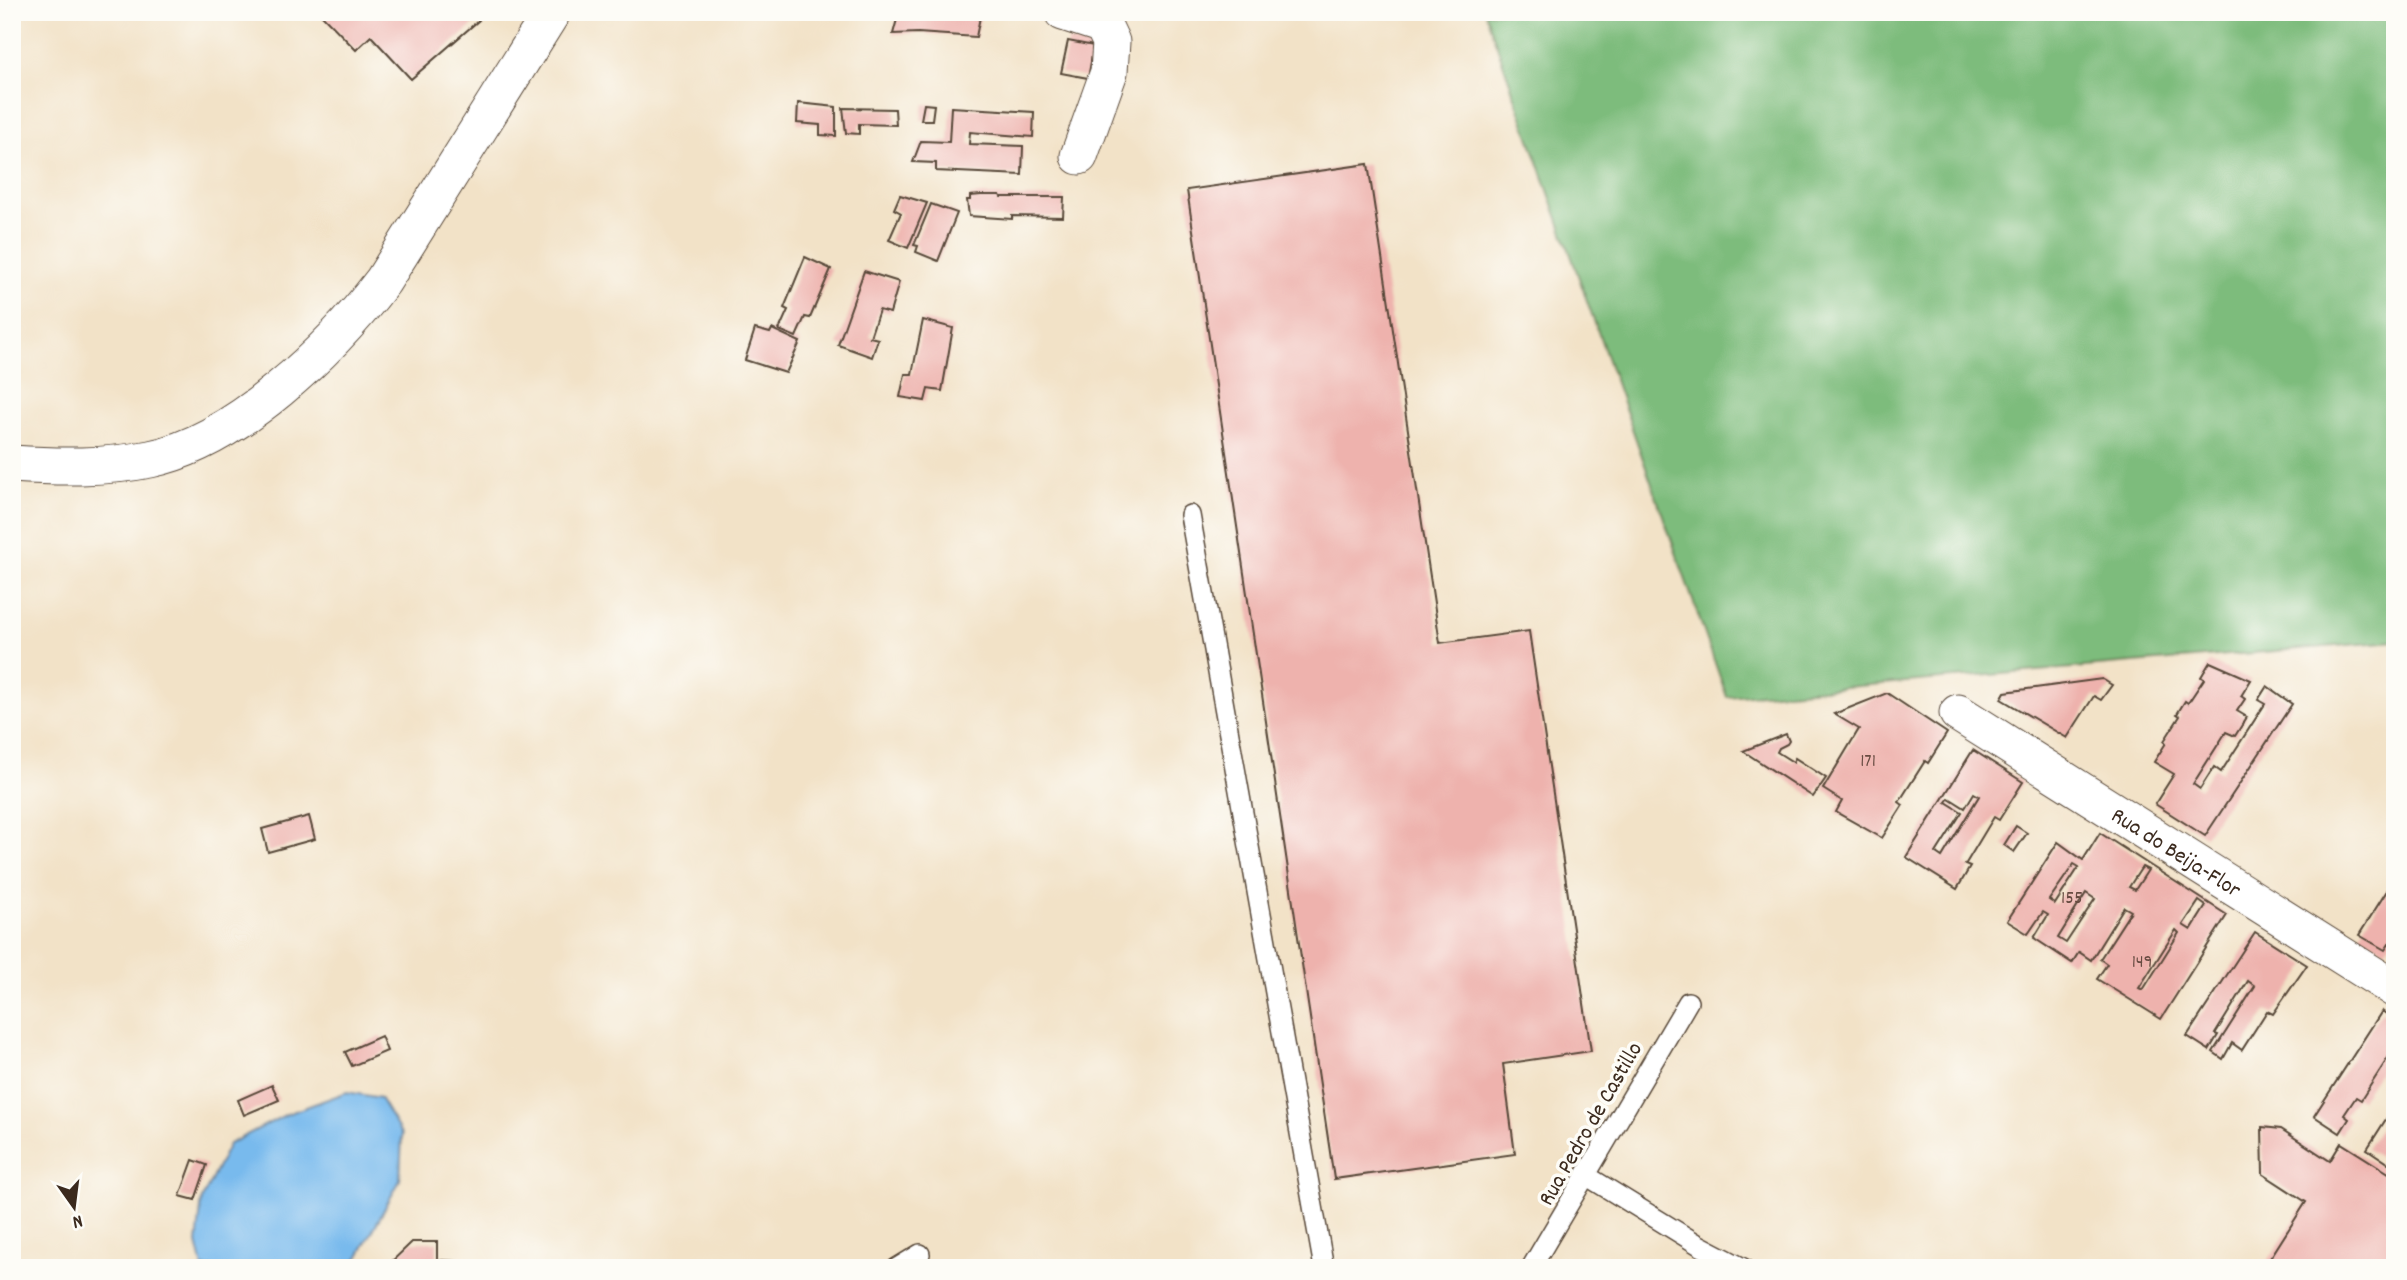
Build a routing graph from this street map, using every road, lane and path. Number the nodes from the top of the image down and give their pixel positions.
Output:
1 (552, 12) edge
2 (1063, 12) edge
3 (1079, 156) dead end
4 (12, 464) edge
5 (1190, 515) dead end
6 (1958, 713) dead end
7 (2395, 989) edge
8 (1688, 1002) dead end
9 (1587, 1176) junction
10 (920, 1254) dead end
11 (897, 1268) edge
12 (1324, 1268) edge
13 (1531, 1268) edge
14 (1743, 1268) edge

1 - 4 street
2 - 3 street
5 - 12 lane
6 - 7 street, Rua do Beija-Flor
8 - 9 lane, Rua Pedro de Castillo
9 - 13 lane, Rua Pedro de Castillo
9 - 14 lane
10 - 11 lane

